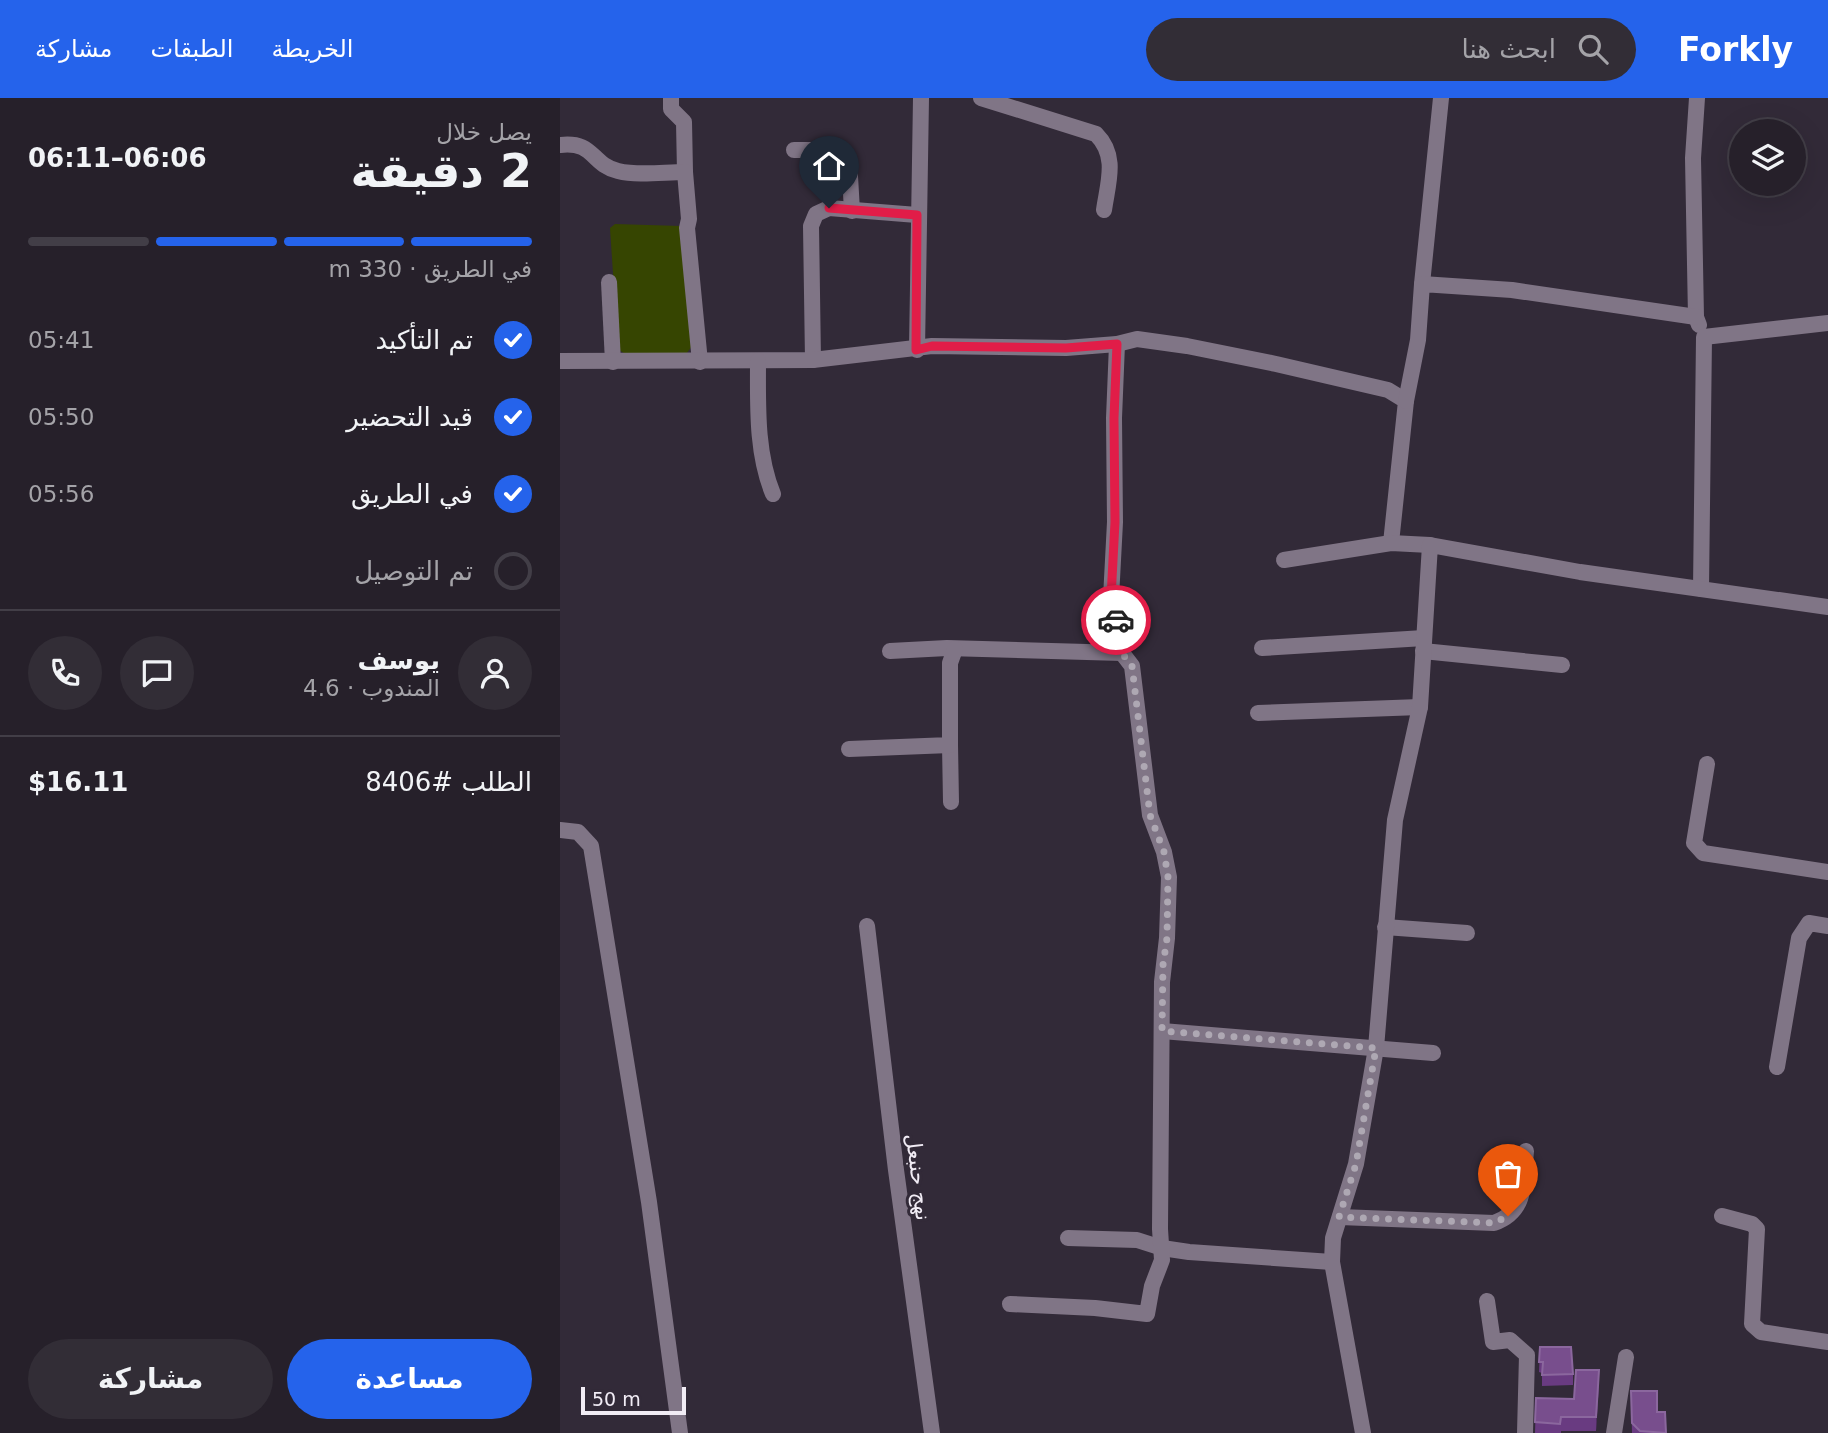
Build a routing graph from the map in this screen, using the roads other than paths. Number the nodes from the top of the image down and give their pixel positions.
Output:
1 (671, 98) edge
2 (932, 98) edge
3 (981, 98) edge
4 (1441, 98) edge
5 (1697, 98) edge
6 (920, 105) edge
7 (560, 145) edge
8 (794, 150) dead end
9 (685, 172) junction
10 (852, 211) junction
11 (1104, 211) dead end
12 (917, 215) junction
13 (609, 282) dead end
14 (1422, 284) junction
15 (1696, 317) junction
16 (1828, 323) edge
17 (1704, 337) junction
18 (1117, 344) junction
19 (916, 350) junction
20 (813, 360) junction
21 (560, 361) edge
22 (758, 361) junction
23 (613, 362) junction
24 (700, 362) junction
25 (1406, 401) junction
26 (773, 494) dead end
27 (1391, 543) junction
28 (1430, 545) junction
29 (1284, 560) dead end
30 (1701, 589) junction
31 (1828, 607) edge
32 (1423, 645) junction
33 (1262, 648) dead end
34 (956, 649) junction
35 (890, 651) dead end
36 (1122, 653) junction
37 (1562, 665) dead end
38 (1420, 707) junction
39 (1258, 713) dead end
40 (950, 745) junction
41 (849, 749) dead end
42 (1707, 764) dead end
43 (951, 802) dead end
44 (560, 830) edge
45 (1828, 872) edge
46 (867, 926) dead end
47 (1828, 926) edge
48 (1385, 927) junction
49 (1467, 933) dead end
50 (1162, 1031) junction
51 (1376, 1048) junction
52 (1433, 1053) dead end
53 (1777, 1067) dead end
54 (1526, 1151) dead end
55 (1722, 1216) dead end
56 (1339, 1217) junction
57 (1068, 1238) dead end
58 (1163, 1248) junction
59 (1332, 1262) junction
60 (1487, 1301) dead end
61 (1010, 1304) dead end
62 (1828, 1342) edge
63 (1626, 1357) dead end
64 (680, 1433) edge
65 (932, 1433) edge
66 (1363, 1433) edge
67 (1525, 1433) edge
68 (1614, 1433) edge

1 - 9 street
2 - 6 street
3 - 11 street
4 - 14 street
5 - 15 street
6 - 12 street
7 - 9 street
8 - 10 street
9 - 24 street
10 - 12 street
10 - 20 street
12 - 19 street
13 - 23 street
14 - 15 street
14 - 25 street
15 - 17 street
16 - 17 street
17 - 30 street
18 - 19 street
18 - 25 street
18 - 36 street
19 - 20 street
20 - 22 street
21 - 23 street
22 - 24 street
22 - 26 street
23 - 24 street
25 - 27 street
27 - 28 street
27 - 29 street
28 - 30 street
28 - 32 street
30 - 31 street
32 - 33 street
32 - 37 street
32 - 38 street
34 - 35 street
34 - 36 street
34 - 40 street
36 - 50 street
38 - 39 street
38 - 48 street
40 - 41 street
40 - 43 street
42 - 45 street
44 - 64 street
46 - 65 street, نهج حنبعل
47 - 53 street
48 - 49 street
48 - 51 street
50 - 51 street
50 - 58 street
51 - 52 street
51 - 56 street
54 - 56 street
55 - 62 street
56 - 59 street
57 - 58 street
58 - 59 street
58 - 61 street
59 - 66 street
60 - 67 street
63 - 68 street

